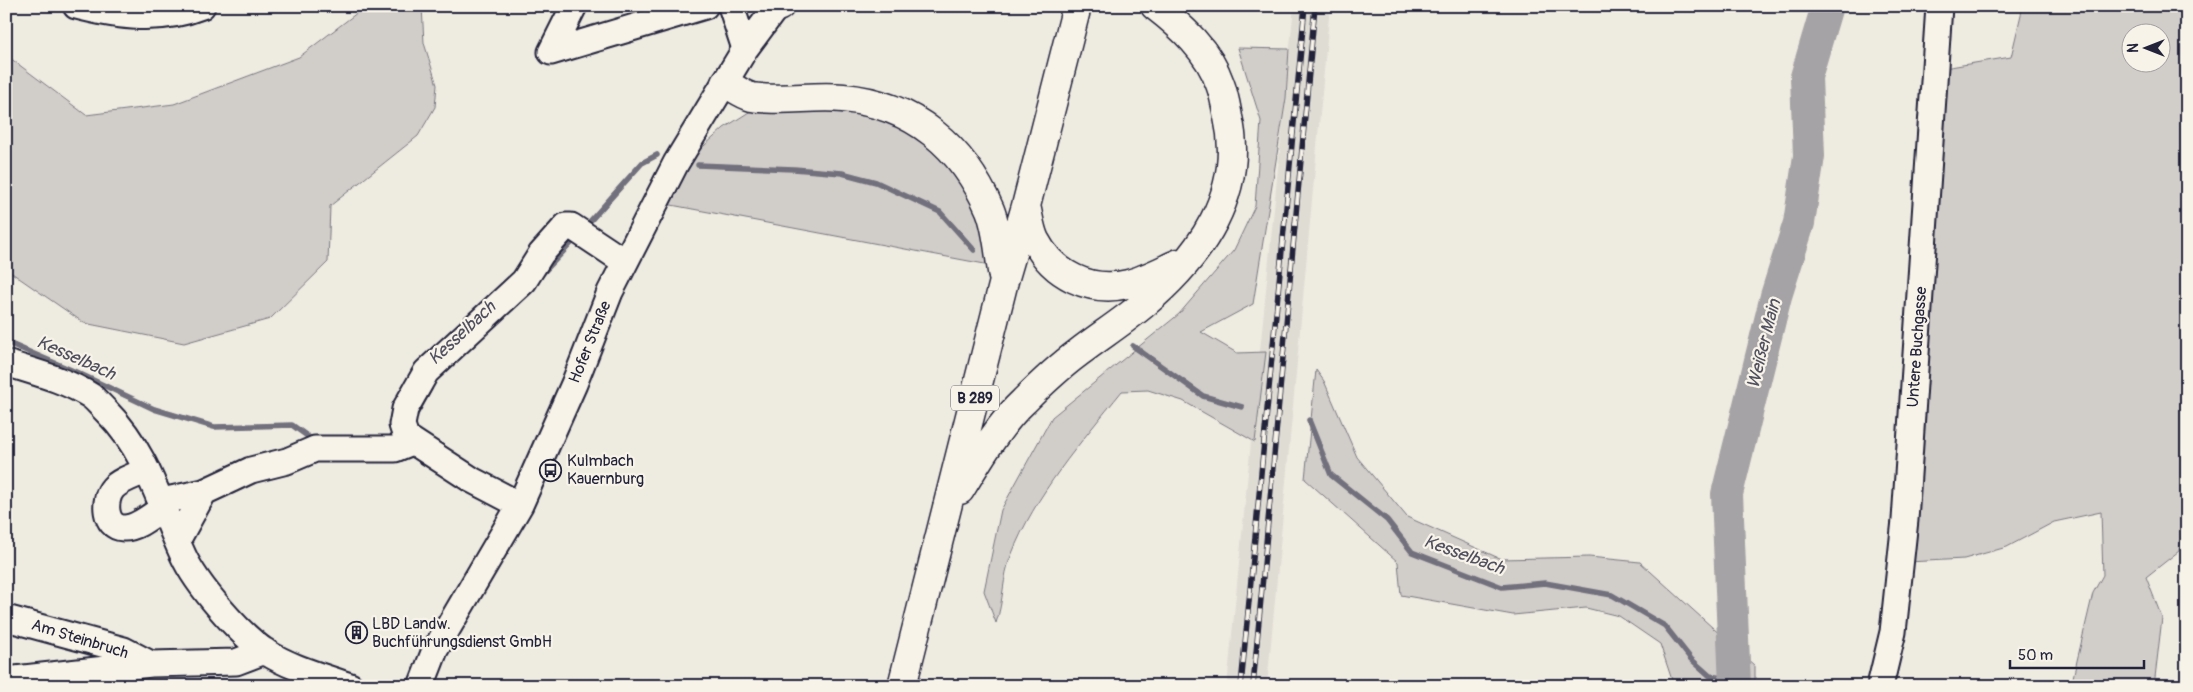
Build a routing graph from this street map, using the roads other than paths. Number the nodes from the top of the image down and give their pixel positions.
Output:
1 (76, 6) edge
2 (202, 6) edge
3 (574, 6) edge
4 (705, 6) edge
5 (731, 6) edge
6 (1077, 6) edge
7 (1155, 6) edge
8 (1939, 6) edge
9 (777, 7) edge
10 (745, 50) junction
11 (725, 83) junction
12 (1026, 206) junction
13 (1191, 257) junction
14 (625, 262) junction
15 (1004, 281) junction
16 (6, 363) edge
17 (407, 435) junction
18 (147, 470) junction
19 (204, 492) junction
20 (163, 504) junction
21 (520, 505) junction
22 (946, 515) junction
23 (177, 541) junction
24 (6, 618) edge
25 (265, 651) junction
26 (152, 664) junction
27 (6, 680) edge
28 (350, 686) edge
29 (421, 686) edge
30 (902, 686) edge
31 (1880, 686) edge

1 - 2 street
3 - 4 street
5 - 10 street
6 - 12 highway, B 289
7 - 13 highway
8 - 31 street, Untere Buchgasse
9 - 10 street, Hofer Straße
10 - 11 street, Hofer Straße
11 - 14 street, Hofer Straße
11 - 15 highway
12 - 13 highway
12 - 15 highway, B 289
13 - 22 highway
14 - 17 street
14 - 21 street, Hofer Straße
15 - 22 highway, B 289
16 - 18 street
17 - 19 street
17 - 21 street
18 - 20 street
18 - 20 street
19 - 20 street
19 - 23 street
20 - 23 street
21 - 29 street, Hofer Straße
22 - 30 highway, B 289
23 - 25 street
24 - 26 street, Am Steinbruch
25 - 26 street, Am Steinbruch
25 - 28 street
26 - 27 street, Am Steinbruch

